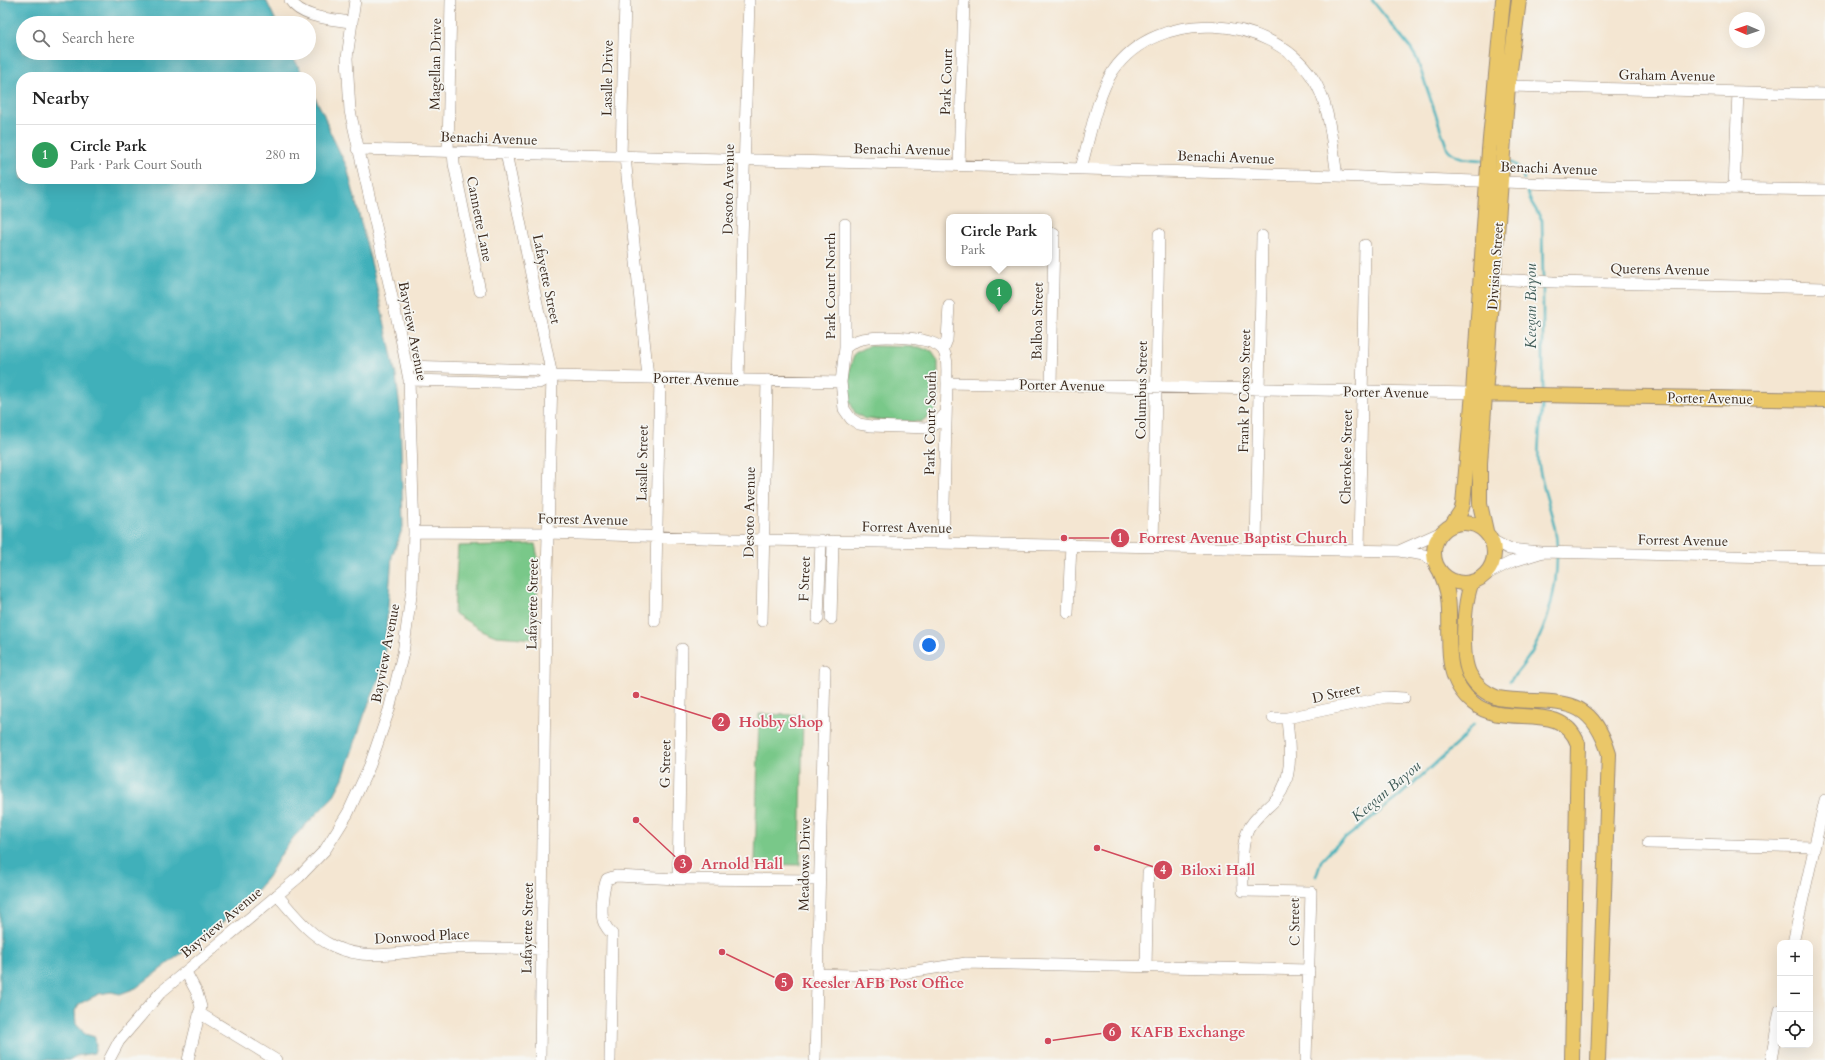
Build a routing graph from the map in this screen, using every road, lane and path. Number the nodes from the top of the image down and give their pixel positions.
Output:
1 (290, 0) edge
2 (355, 0) edge
3 (451, 0) edge
4 (625, 0) edge
5 (748, 0) edge
6 (964, 0) edge
7 (1503, 0) edge
8 (1519, 0) edge
9 (351, 22) junction
10 (1508, 86) junction
11 (1738, 92) junction
12 (1825, 94) edge
13 (357, 149) junction
14 (450, 152) junction
15 (506, 153) junction
16 (623, 157) junction
17 (744, 160) junction
18 (958, 165) junction
19 (1081, 168) junction
20 (1505, 172) junction
21 (1487, 175) junction
22 (1337, 176) junction
23 (1734, 188) junction
24 (1825, 190) edge
25 (845, 224) dead end
26 (1054, 233) dead end
27 (1158, 234) dead end
28 (1262, 236) dead end
29 (1365, 245) dead end
30 (1494, 279) junction
31 (1825, 288) edge
32 (480, 291) dead end
33 (949, 306) dead end
34 (846, 348) junction
35 (943, 350) junction
36 (407, 366) junction
37 (552, 376) junction
38 (648, 377) junction
39 (660, 378) junction
40 (408, 380) junction
41 (738, 380) junction
42 (767, 380) junction
43 (841, 382) junction
44 (947, 383) junction
45 (1051, 385) junction
46 (1156, 388) junction
47 (1259, 389) junction
48 (1363, 392) junction
49 (1479, 394) junction
50 (1825, 400) edge
51 (946, 413) junction
52 (1447, 528) junction
53 (414, 532) junction
54 (548, 533) junction
55 (656, 536) junction
56 (1489, 536) junction
57 (764, 540) junction
58 (821, 540) junction
59 (832, 541) junction
60 (943, 543) junction
61 (1071, 544) junction
62 (1152, 547) junction
63 (1256, 548) junction
64 (1359, 550) junction
65 (1399, 551) junction
66 (1546, 552) junction
67 (1825, 558) edge
68 (1437, 566) junction
69 (1485, 575) junction
70 (1472, 582) junction
71 (1068, 613) dead end
72 (818, 619) dead end
73 (831, 619) dead end
74 (655, 621) dead end
75 (762, 621) dead end
76 (682, 649) dead end
77 (825, 670) dead end
78 (1404, 698) dead end
79 (1273, 718) dead end
80 (1287, 718) junction
81 (1825, 800) edge
82 (1648, 843) dead end
83 (1814, 847) junction
84 (1148, 873) dead end
85 (678, 879) junction
86 (819, 880) junction
87 (277, 895) junction
88 (1794, 940) edge
89 (542, 949) junction
90 (1146, 968) junction
91 (1309, 970) junction
92 (186, 972) junction
93 (817, 974) junction
94 (1780, 1012) edge
95 (199, 1013) junction
96 (108, 1060) edge
97 (188, 1060) edge
98 (276, 1060) edge
99 (540, 1060) edge
100 (610, 1060) edge
101 (815, 1060) edge
102 (1306, 1060) edge
103 (1572, 1060) edge
104 (1598, 1060) edge
105 (1770, 1060) edge

1 - 9 street
2 - 9 street
3 - 14 street, Magellan Drive
4 - 16 street, Lasalle Drive
5 - 17 street, Desoto Avenue
6 - 18 street, Park Court
7 - 21 main road, Division Street
8 - 10 main road, Division Street
9 - 13 street, Bayview Avenue
10 - 11 street, Graham Avenue
10 - 20 main road, Division Street
11 - 12 street, Graham Avenue
11 - 23 street
13 - 14 street, Benachi Avenue
13 - 36 street, Bayview Avenue
14 - 15 street, Benachi Avenue
14 - 32 street, Cannette Lane
15 - 16 street, Benachi Avenue
15 - 37 street, Lafayette Street
16 - 17 street, Benachi Avenue
16 - 38 street
17 - 18 street, Benachi Avenue
17 - 41 street, Desoto Avenue
18 - 19 street, Benachi Avenue
19 - 22 street, Benachi Avenue
19 - 22 street
20 - 21 street, Benachi Avenue
20 - 23 street, Benachi Avenue
20 - 30 main road, Division Street
21 - 22 street, Benachi Avenue
21 - 49 main road, Division Street
23 - 24 street, Benachi Avenue
25 - 34 street, Park Court North
26 - 45 street, Balboa Street
27 - 46 street, Columbus Street
28 - 47 street, Frank P Corso Street
29 - 48 street, Cherokee Street
30 - 31 street, Querens Avenue
30 - 49 main road, Division Street
33 - 35 street, Park Court South
34 - 35 street, Park Court North
34 - 43 street, Park Court North
35 - 44 street, Park Court South
36 - 37 street, Porter Avenue
36 - 40 street, Bayview Avenue
37 - 38 street, Porter Avenue
37 - 40 street, Porter Avenue
37 - 54 street, Lafayette Street
38 - 39 street, Porter Avenue
39 - 41 street, Porter Avenue
39 - 55 street, Lasalle Street
40 - 53 street, Bayview Avenue
41 - 42 street, Porter Avenue
42 - 43 street, Porter Avenue
42 - 57 street, Desoto Avenue
43 - 51 street, Park Court North
44 - 45 street, Porter Avenue
44 - 51 street, Park Court South
45 - 46 street, Porter Avenue
46 - 47 street, Porter Avenue
46 - 62 street, Columbus Street
47 - 48 street, Porter Avenue
47 - 63 street, Frank P Corso Street
48 - 49 street, Porter Avenue
48 - 64 street, Cherokee Street
49 - 50 main road, Porter Avenue
49 - 52 main road, Division Street
49 - 56 main road, Division Street
51 - 60 street, Park Court South
52 - 56 main road
52 - 65 street, Forrest Avenue
52 - 68 main road
53 - 54 street, Forrest Avenue
53 - 87 street, Bayview Avenue
54 - 55 street, Forrest Avenue
54 - 89 street, Lafayette Street
55 - 57 street, Forrest Avenue
55 - 74 street, Lasalle Street
56 - 66 street, Forrest Avenue
56 - 69 main road
57 - 58 street, Forrest Avenue
57 - 75 street, Desoto Avenue
58 - 59 street, Forrest Avenue
58 - 72 street, F Street
59 - 60 street, Forrest Avenue
59 - 73 street, F Street
60 - 61 street, Forrest Avenue
61 - 62 street, Forrest Avenue
61 - 71 street
62 - 63 street, Forrest Avenue
63 - 64 street, Forrest Avenue
64 - 65 street, Forrest Avenue
65 - 68 street, Forrest Avenue
66 - 67 street, Forrest Avenue
66 - 69 street, Forrest Avenue
68 - 70 main road
68 - 103 main road
69 - 70 main road
70 - 104 main road
76 - 85 street, G Street
77 - 86 street, Meadows Drive
78 - 80 street, D Street
79 - 80 street, D Street
80 - 91 street, C Street
81 - 83 street
82 - 83 street
83 - 88 street
84 - 90 street
85 - 86 street
85 - 100 street
86 - 93 street, Meadows Drive
87 - 89 street, Donwood Place
87 - 92 street, Bayview Avenue
89 - 99 street, Lafayette Street
90 - 91 street
90 - 93 street
91 - 102 street, C Street
92 - 95 street
92 - 96 street, Bayview Avenue
93 - 101 street, Meadows Drive
94 - 105 street
95 - 97 street
95 - 98 street

